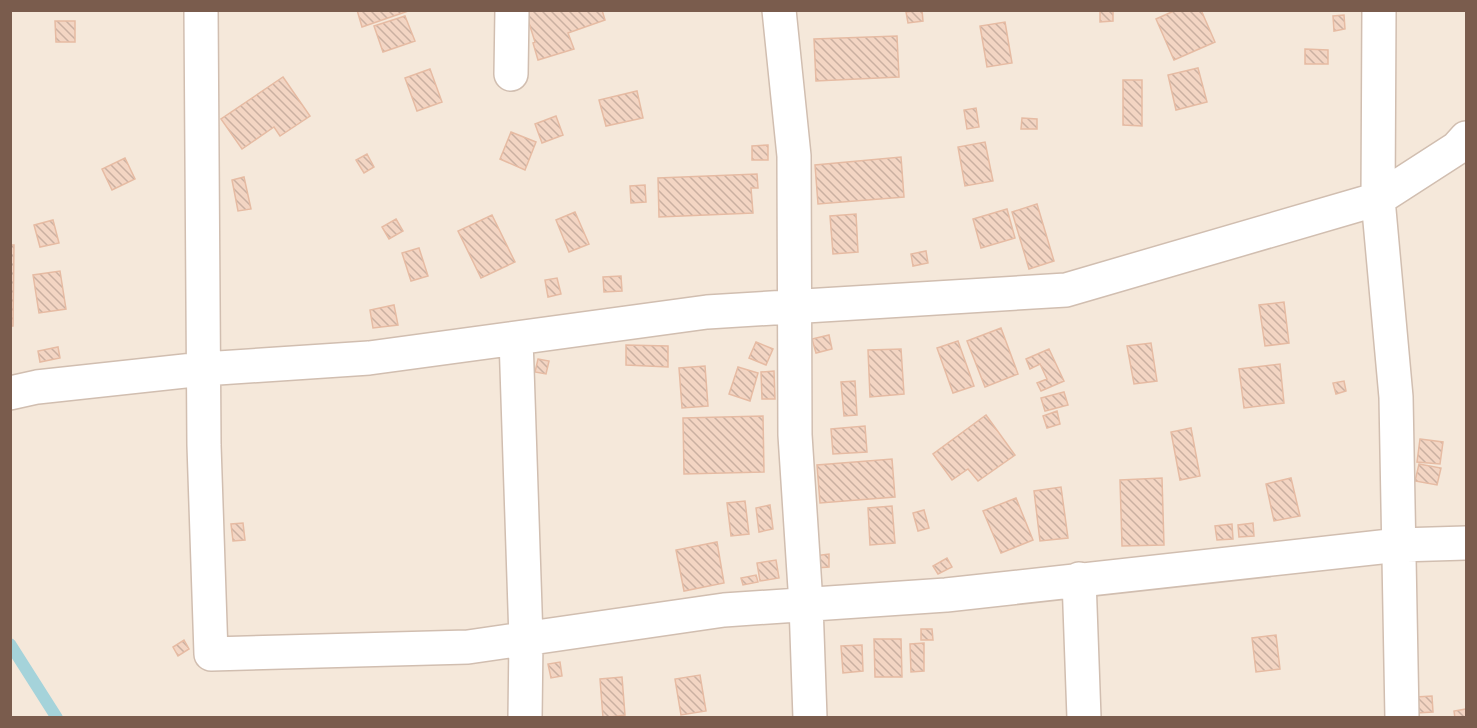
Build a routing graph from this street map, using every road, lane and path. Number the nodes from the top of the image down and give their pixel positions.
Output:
1 (201, 10) edge
2 (512, 10) edge
3 (779, 10) edge
4 (1379, 10) edge
5 (511, 74) dead end
6 (1467, 138) edge
7 (1378, 199) junction
8 (794, 307) junction
9 (516, 338) junction
10 (203, 369) junction
11 (10, 393) edge
12 (1467, 543) edge
13 (1399, 545) junction
14 (1079, 579) junction
15 (806, 604) junction
16 (526, 639) junction
17 (525, 717) edge
18 (810, 717) edge
19 (1084, 717) edge
20 (1402, 717) edge

1 - 10 street
2 - 5 street
3 - 8 street
4 - 7 street
6 - 7 street
7 - 8 street
7 - 13 street
8 - 9 street
8 - 15 street
9 - 10 street
9 - 16 street
10 - 11 street
10 - 16 street
12 - 13 street
13 - 14 street
13 - 20 street
14 - 15 street
14 - 19 street
15 - 16 street
15 - 18 street
16 - 17 street

